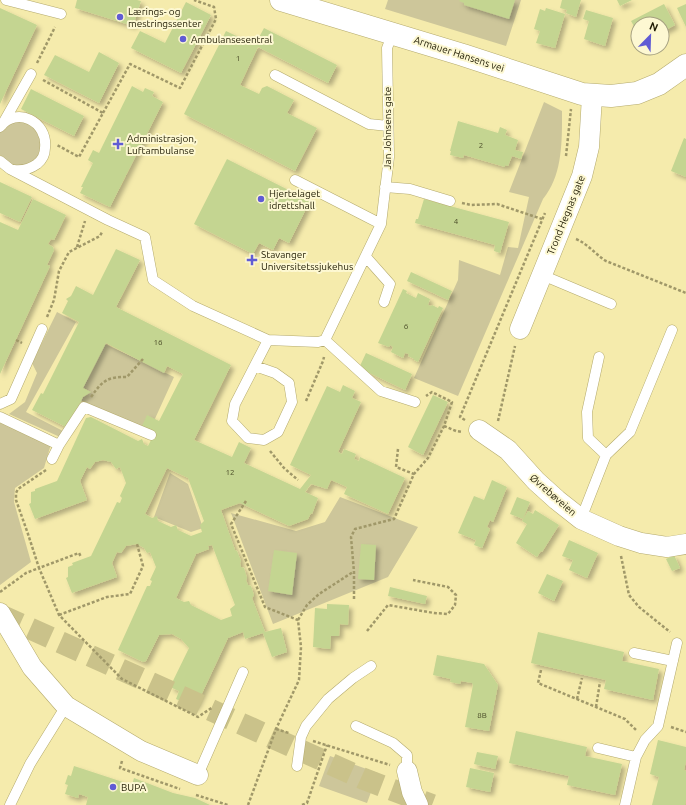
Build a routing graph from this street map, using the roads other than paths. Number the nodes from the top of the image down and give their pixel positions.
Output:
1 (6, 0) edge
2 (281, 0) edge
3 (61, 14) road end
4 (393, 34) junction
5 (686, 65) edge
6 (31, 74) road end
7 (275, 75) dead end
8 (592, 96) junction
9 (1, 126) edge
10 (388, 126) junction
11 (0, 161) edge
12 (10, 169) junction
13 (295, 180) dead end
14 (385, 187) junction
15 (450, 201) dead end
16 (381, 224) junction
17 (366, 256) junction
18 (542, 274) junction
19 (384, 302) dead end
20 (611, 304) dead end
21 (520, 328) road end
22 (42, 329) road end
23 (672, 330) dead end
24 (268, 340) junction
25 (325, 340) junction
26 (599, 357) dead end
27 (255, 366) junction
28 (414, 402) dead end
29 (0, 404) edge
30 (0, 416) edge
31 (151, 435) dead end
32 (486, 435) road end
33 (59, 445) junction
34 (606, 455) junction
35 (52, 459) dead end
36 (580, 519) junction
37 (686, 544) edge
38 (0, 613) edge
39 (676, 643) road end
40 (634, 653) dead end
41 (673, 661) junction
42 (371, 666) dead end
43 (243, 672) dead end
44 (66, 706) junction
45 (356, 726) dead end
46 (598, 748) dead end
47 (636, 757) junction
48 (297, 766) dead end
49 (407, 770) joint
50 (198, 775) joint
51 (10, 805) edge
52 (418, 805) edge
53 (625, 805) edge

1 - 3 lane
2 - 4 street, Armauer Hansens vei
4 - 8 street, Armauer Hansens vei
4 - 10 lane, Jan Johnsens gate
5 - 8 street, Armauer Hansens vei
6 - 9 lane
7 - 10 lane
8 - 18 street, Trond Hegnas gate
9 - 12 lane
10 - 14 lane, Jan Johnsens gate
11 - 12 lane
12 - 24 lane
13 - 16 lane
14 - 15 lane
14 - 16 lane, Jan Johnsens gate
16 - 17 lane, Jan Johnsens gate
17 - 19 lane
17 - 25 lane, Jan Johnsens gate
18 - 20 lane
18 - 21 street, Trond Hegnas gate
22 - 29 lane
23 - 34 lane
24 - 25 lane
24 - 27 lane
25 - 28 lane
26 - 34 lane
27 - 27 lane
30 - 33 lane
31 - 33 lane
32 - 36 street, Øvrebøveien
33 - 35 lane
34 - 36 lane
36 - 37 street, Øvrebøveien
38 - 44 street
39 - 41 lane
40 - 41 lane
41 - 47 lane
42 - 48 lane
43 - 50 lane
44 - 50 street
44 - 51 lane
45 - 49 lane
46 - 47 lane
47 - 53 lane
49 - 52 street

